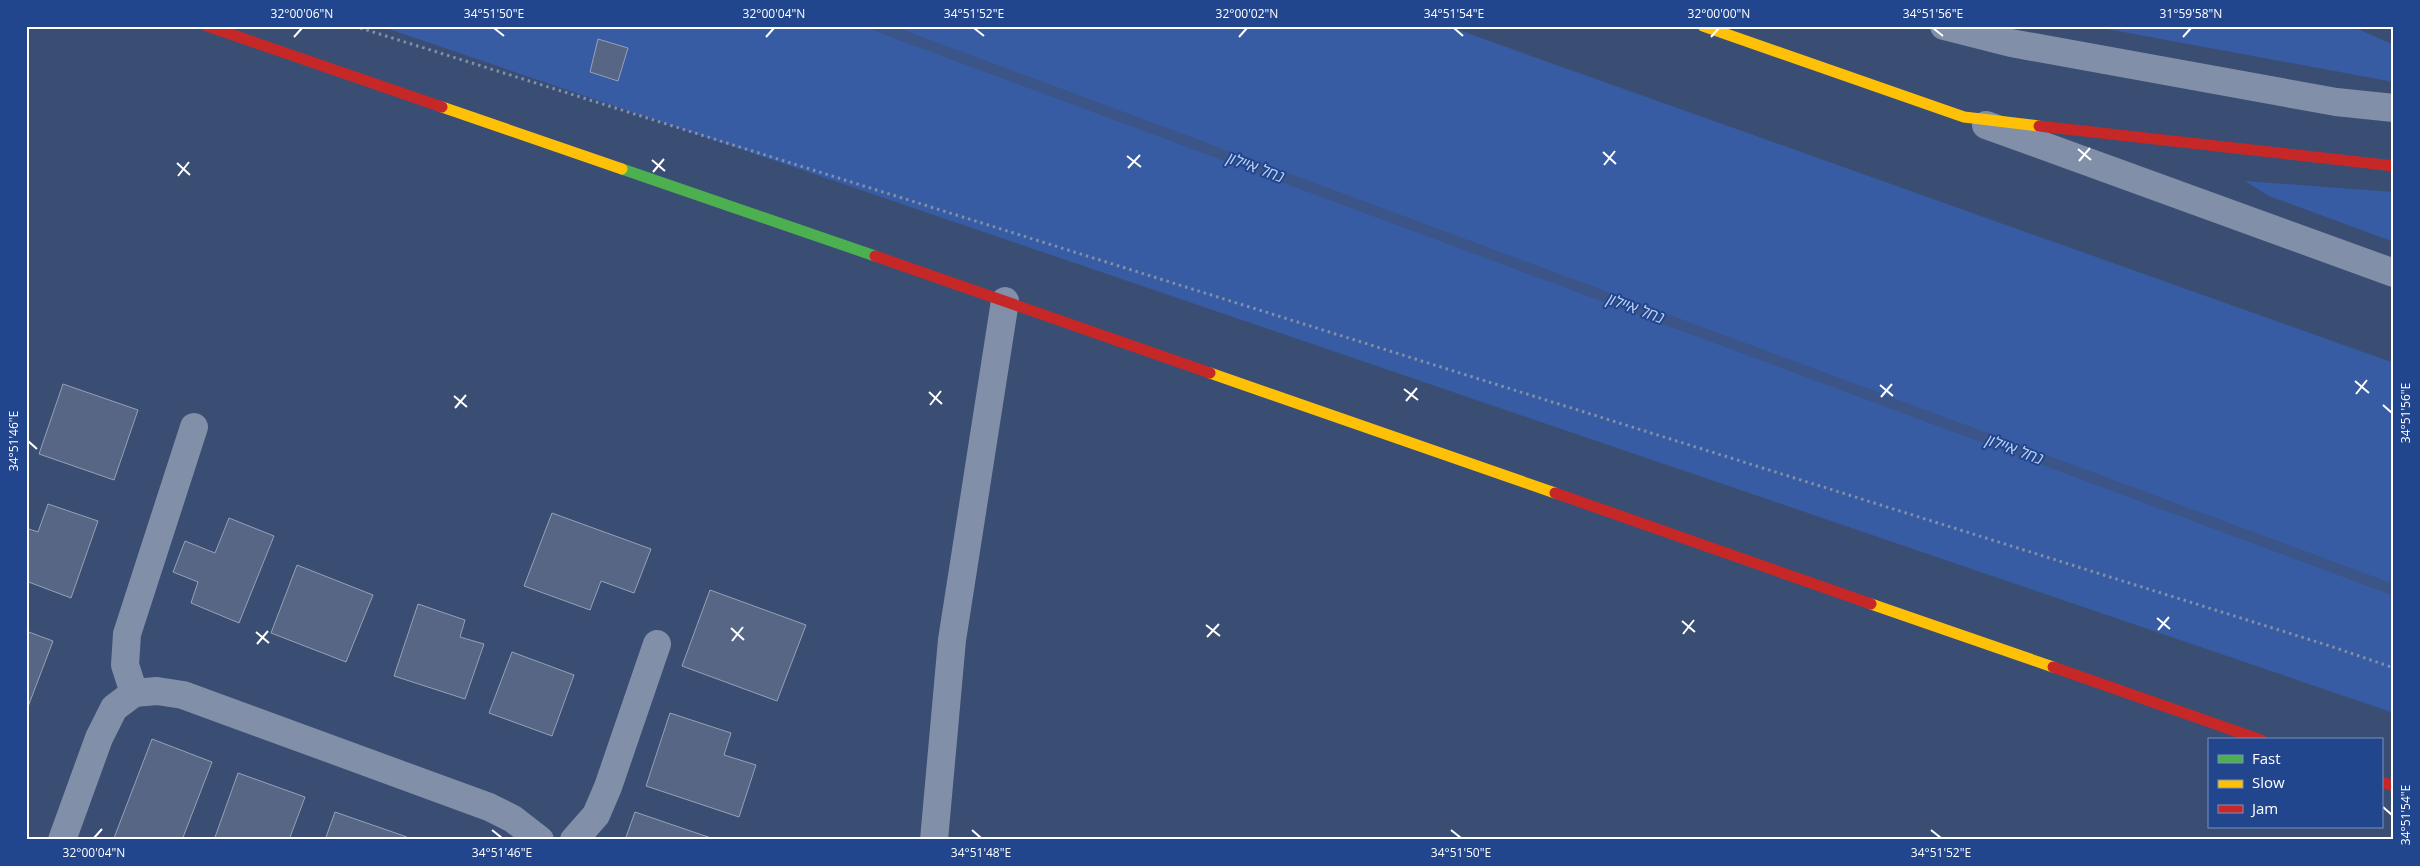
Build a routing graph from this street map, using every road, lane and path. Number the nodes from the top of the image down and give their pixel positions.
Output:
1 (207, 26) edge
2 (354, 26) edge
3 (1703, 26) edge
4 (1944, 26) edge
5 (2394, 108) edge
6 (1964, 116) junction
7 (2394, 166) edge
8 (2394, 273) edge
9 (1006, 301) junction
10 (194, 427) dead end
11 (657, 644) dead end
12 (2394, 668) edge
13 (134, 693) junction
14 (2255, 738) edge
15 (2382, 782) edge
16 (2394, 786) edge
17 (62, 840) edge
18 (540, 840) edge
19 (574, 840) edge
20 (934, 840) edge

1 - 9 main road
2 - 12 path
3 - 6 main road
4 - 5 street
6 - 7 main road
6 - 8 street
9 - 14 main road
9 - 20 street
10 - 13 street
11 - 19 street
13 - 17 street
13 - 18 street
15 - 16 main road

